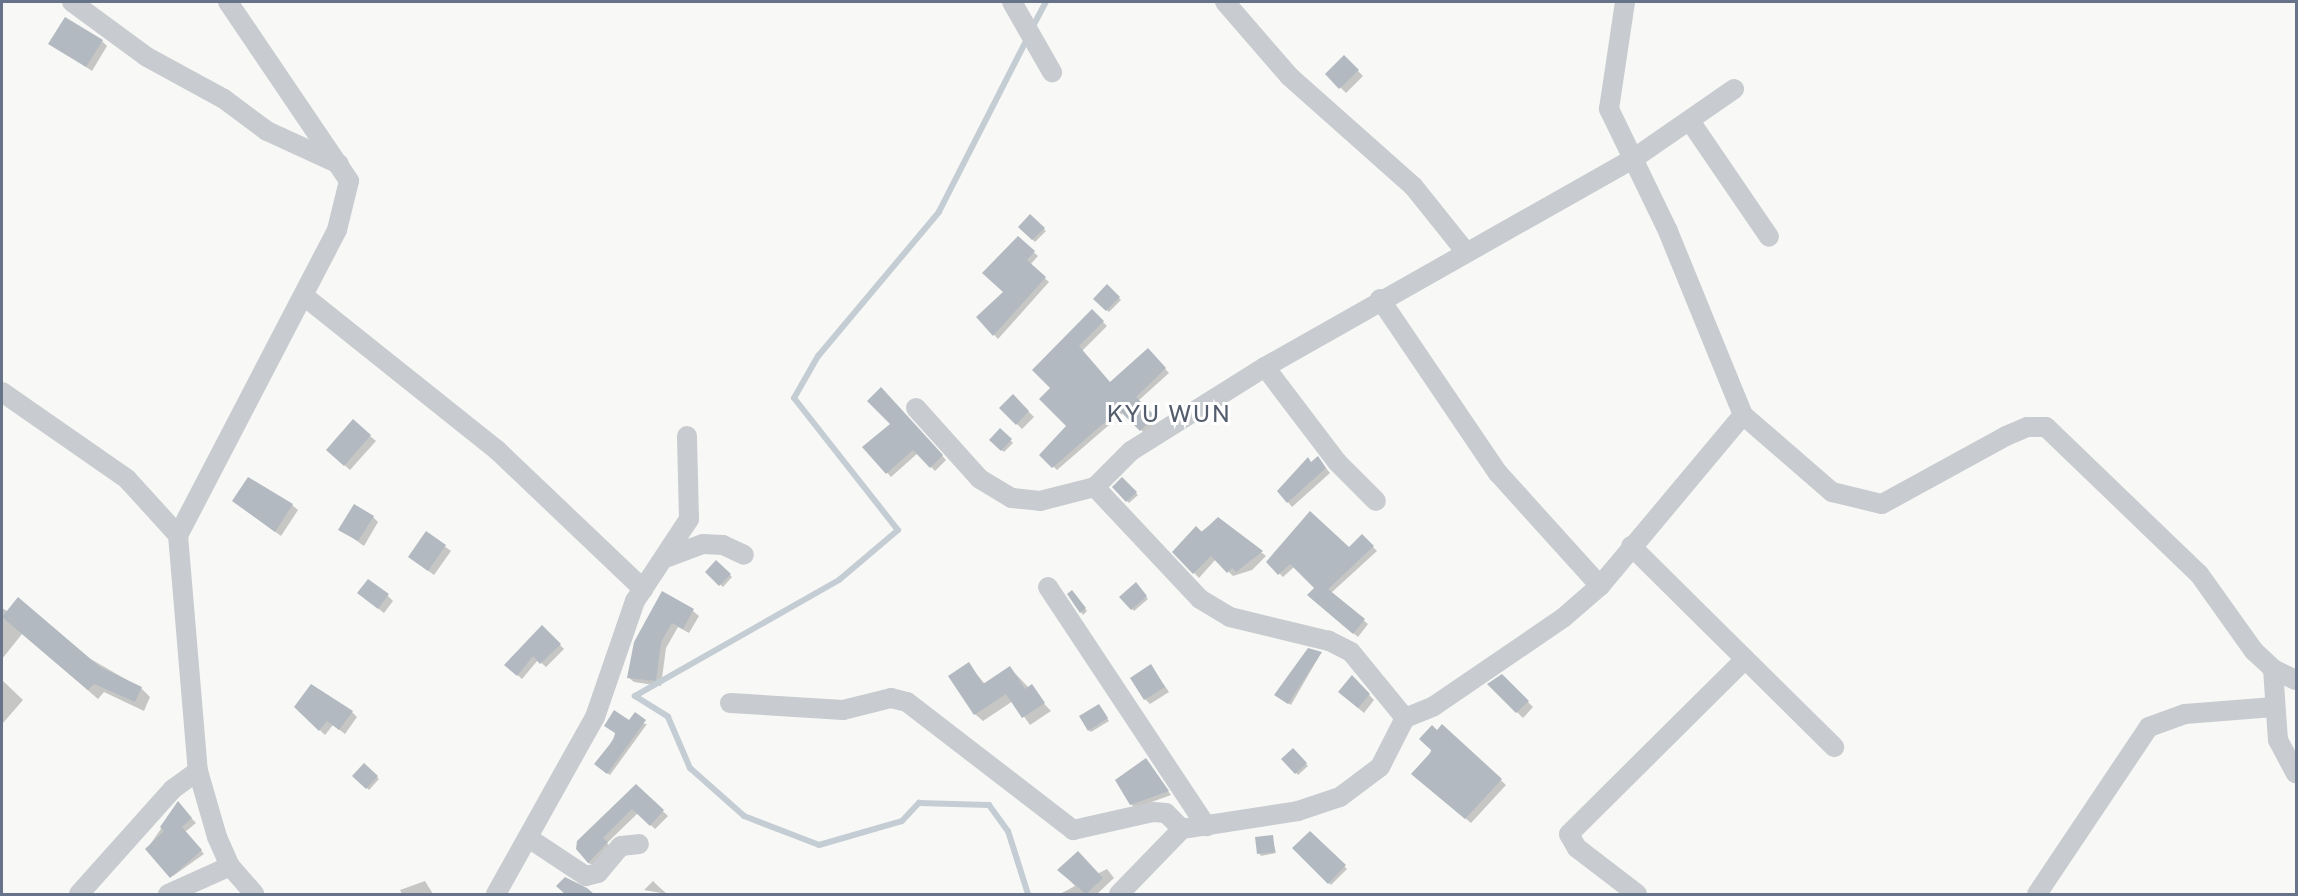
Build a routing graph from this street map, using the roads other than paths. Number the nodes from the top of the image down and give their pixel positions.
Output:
1 (72, 2) edge
2 (228, 2) edge
3 (1012, 2) edge
4 (1225, 2) edge
5 (1625, 2) edge
6 (1052, 72) dead end
7 (1734, 89) dead end
8 (1690, 121) junction
9 (1633, 159) junction
10 (339, 164) junction
11 (1769, 237) dead end
12 (1466, 251) junction
13 (304, 296) junction
14 (1380, 298) junction
15 (1265, 367) junction
16 (2, 392) edge
17 (916, 408) dead end
18 (1743, 415) junction
19 (687, 436) dead end
20 (1095, 487) junction
21 (1376, 501) dead end
22 (178, 536) junction
23 (1631, 546) junction
24 (744, 555) dead end
25 (665, 558) junction
26 (1600, 586) junction
27 (1048, 587) dead end
28 (643, 589) junction
29 (1746, 659) junction
30 (2273, 669) junction
31 (2296, 680) edge
32 (730, 703) dead end
33 (2274, 708) junction
34 (1405, 718) junction
35 (1834, 747) dead end
36 (198, 771) junction
37 (2296, 774) edge
38 (1206, 826) junction
39 (1182, 828) junction
40 (530, 839) junction
41 (639, 844) dead end
42 (230, 866) junction
43 (79, 894) edge
44 (168, 894) edge
45 (254, 894) edge
46 (496, 894) edge
47 (1119, 894) edge
48 (1637, 894) edge
49 (2037, 894) edge

1 - 10 street
2 - 10 street
3 - 6 street
4 - 12 street
5 - 9 street
7 - 8 street
8 - 9 street
8 - 11 street
9 - 12 street
9 - 18 street
10 - 13 street
12 - 14 street
13 - 22 street
13 - 28 street
14 - 15 street
14 - 26 street
15 - 20 street
15 - 21 street
16 - 22 street
17 - 20 street
18 - 23 street
18 - 30 street
19 - 25 street
20 - 34 street
22 - 36 street
23 - 26 street
23 - 29 street
24 - 25 street
25 - 28 street
26 - 34 street
27 - 38 street
28 - 40 street
29 - 35 street
29 - 48 street
30 - 31 street
30 - 33 street
32 - 39 street
33 - 37 street
33 - 49 street
34 - 38 street
36 - 42 street
36 - 43 street
38 - 39 street
39 - 47 street
40 - 41 street
40 - 46 street
42 - 44 street
42 - 45 street

